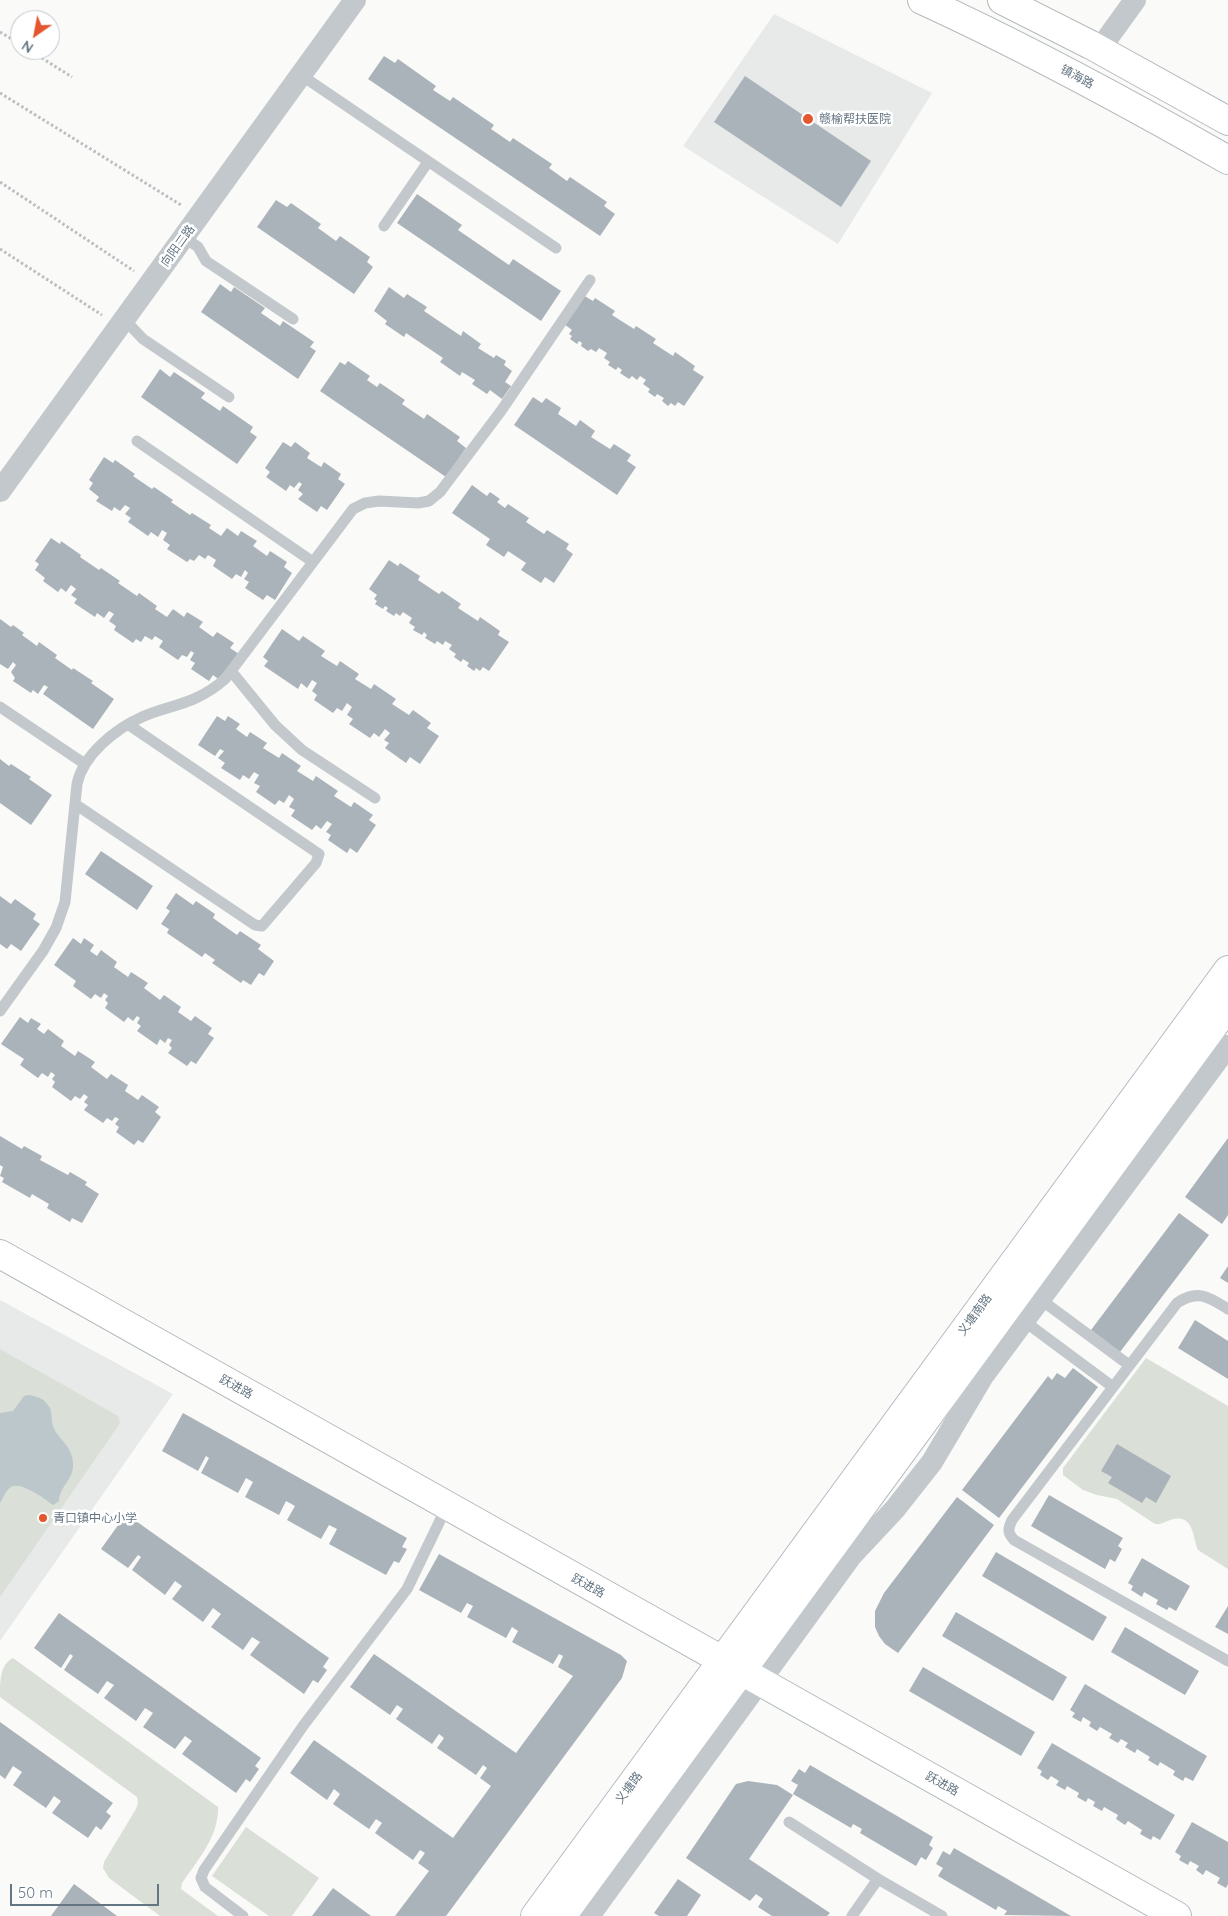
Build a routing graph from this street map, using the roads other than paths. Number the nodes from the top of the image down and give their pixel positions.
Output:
1 (355, 0) edge
2 (922, 0) edge
3 (1002, 0) edge
4 (1135, 0) edge
5 (1099, 50) junction
6 (301, 75) junction
7 (1228, 121) edge
8 (1228, 160) edge
9 (428, 162) junction
10 (384, 226) dead end
11 (184, 237) junction
12 (556, 248) dead end
13 (590, 280) dead end
14 (293, 319) dead end
15 (122, 323) junction
16 (229, 397) dead end
17 (137, 440) dead end
18 (0, 491) edge
19 (313, 562) junction
20 (231, 671) junction
21 (0, 707) edge
22 (129, 725) junction
23 (85, 764) junction
24 (375, 798) dead end
25 (75, 804) junction
26 (1228, 970) edge
27 (1228, 1006) edge
28 (0, 1010) edge
29 (1228, 1046) edge
30 (0, 1254) edge
31 (1040, 1299) junction
32 (1228, 1309) edge
33 (1024, 1321) junction
34 (1129, 1365) junction
35 (1113, 1387) junction
36 (446, 1506) junction
37 (1228, 1661) edge
38 (741, 1671) junction
39 (790, 1822) dead end
40 (878, 1879) junction
41 (1160, 1912) edge
42 (243, 1916) edge
43 (535, 1916) edge
44 (562, 1916) edge
45 (589, 1916) edge
46 (852, 1916) edge
47 (942, 1916) edge

1 - 6 street, 向阳二路
2 - 8 main road, 镇海路
3 - 5 main road
4 - 5 street
5 - 7 main road
6 - 9 lane
6 - 11 street, 向阳二路
9 - 10 lane
9 - 12 lane
11 - 14 lane
11 - 15 street, 向阳二路
13 - 19 lane
15 - 16 lane
15 - 18 street, 向阳二路
17 - 19 lane
19 - 20 lane
20 - 22 lane
20 - 24 lane
21 - 23 lane
22 - 23 lane
22 - 25 lane
23 - 25 lane
25 - 28 lane
26 - 38 main road, 义塘南路
27 - 38 main road, 义塘南路
29 - 31 street
30 - 36 main road, 跃进路
31 - 33 street
31 - 34 lane
32 - 34 lane
33 - 35 lane
33 - 38 street
34 - 35 lane
35 - 37 lane
36 - 38 main road, 跃进路
36 - 42 lane
38 - 41 main road, 跃进路
38 - 43 main road, 义塘路
38 - 44 main road, 义塘路
38 - 45 street
39 - 40 lane
40 - 46 lane
40 - 47 lane

